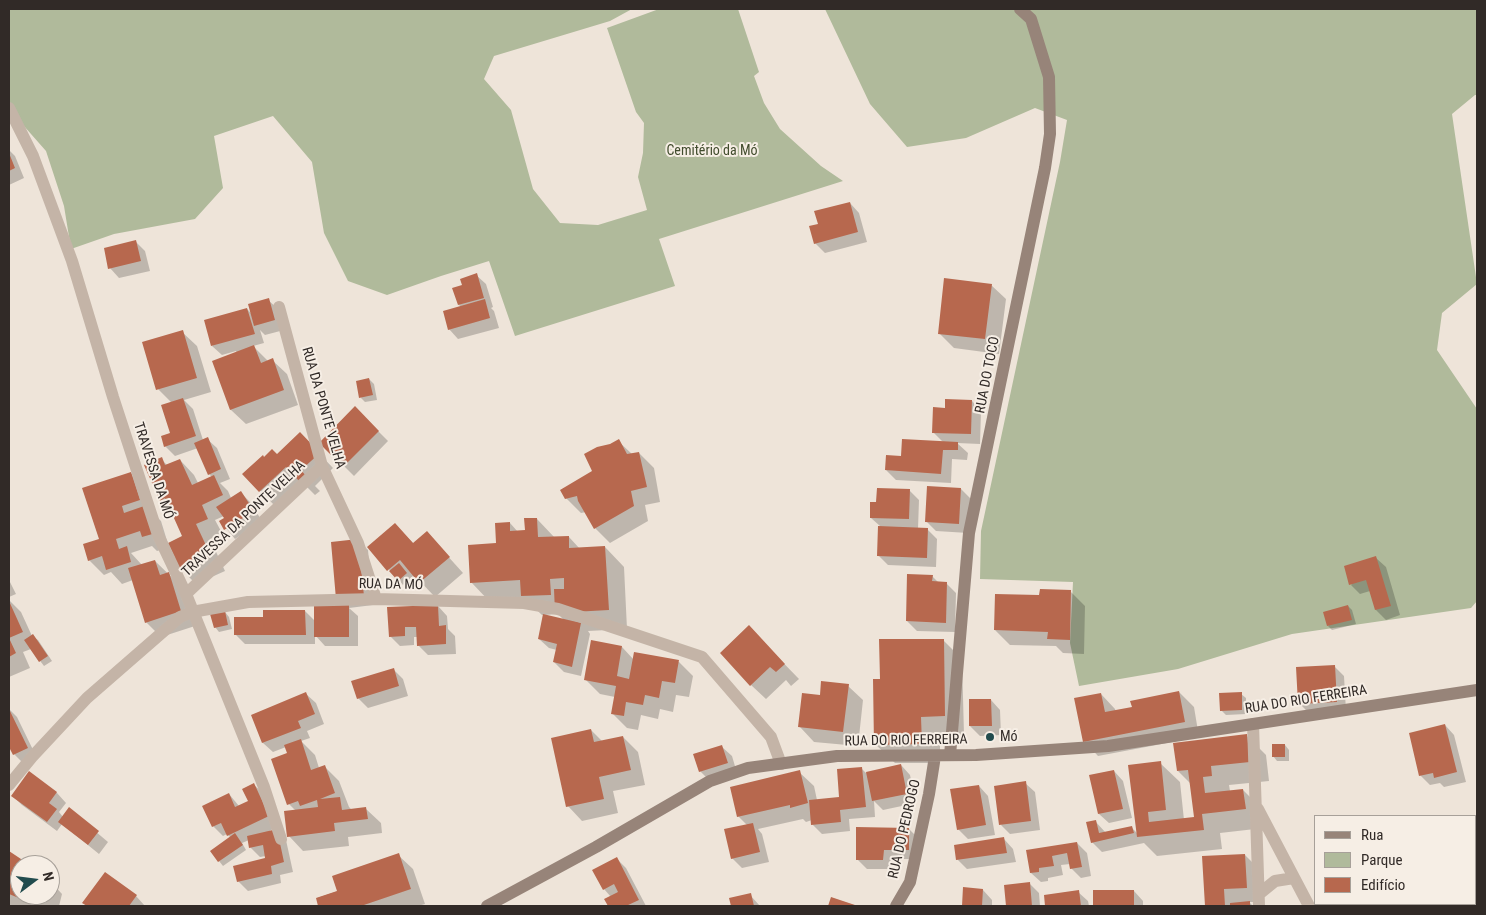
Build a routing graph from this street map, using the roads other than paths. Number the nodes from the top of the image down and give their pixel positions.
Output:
1 (1020, 9) edge
2 (9, 108) edge
3 (279, 307) dead end
4 (322, 466) junction
5 (186, 594) junction
6 (376, 599) junction
7 (192, 612) junction
8 (1477, 690) edge
9 (1253, 724) junction
10 (935, 756) junction
11 (950, 756) junction
12 (781, 764) junction
13 (9, 785) edge
14 (1255, 805) junction
15 (281, 839) dead end
16 (1294, 878) junction
17 (1259, 900) edge
18 (487, 906) edge
19 (896, 906) edge
20 (1309, 906) edge

1 - 11 street, RUA DO TOCO
2 - 5 street, TRAVESSA DA MÓ
3 - 4 street, RUA DA PONTE VELHA
4 - 5 street, TRAVESSA DA PONTE VELHA
4 - 6 street, RUA DA PONTE VELHA
5 - 7 street, TRAVESSA DA MÓ
6 - 7 street, RUA DA MÓ
6 - 12 street, RUA DA MÓ
7 - 13 street, RUA DA MÓ
7 - 15 street, TRAVESSA DA MÓ
8 - 9 street, RUA DO RIO FERREIRA
9 - 11 street, RUA DO RIO FERREIRA
9 - 14 street
10 - 11 street, RUA DO RIO FERREIRA
10 - 12 street, RUA DO RIO FERREIRA
10 - 19 street, RUA DO PEDROGO
12 - 18 street, RUA DO RIO FERREIRA
14 - 16 street
14 - 17 street
16 - 17 street
16 - 20 street

